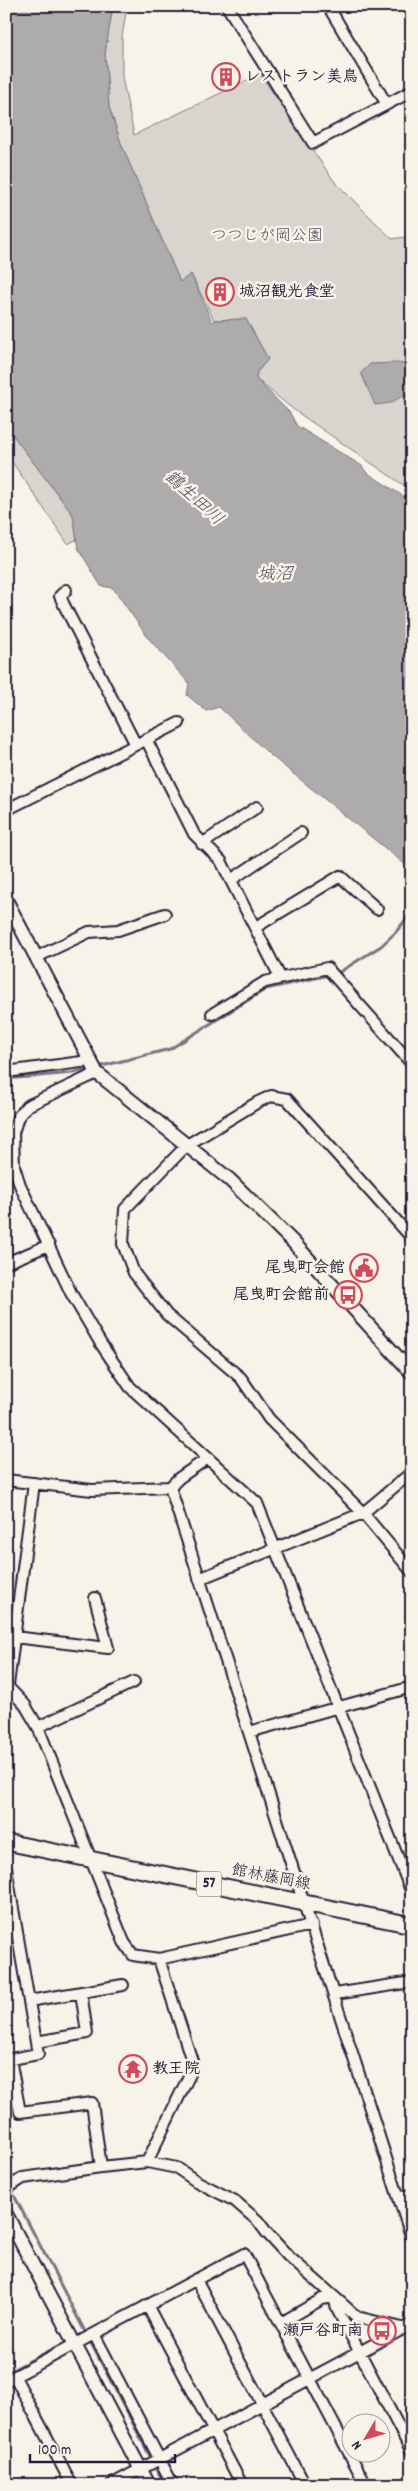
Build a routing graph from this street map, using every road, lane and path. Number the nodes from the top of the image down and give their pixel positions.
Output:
1 (227, 6) edge
2 (328, 6) edge
3 (412, 91) edge
4 (386, 103) junction
5 (66, 590) dead end
6 (179, 723) dead end
7 (146, 739) junction
8 (136, 743) junction
9 (257, 807) dead end
10 (6, 810) edge
11 (301, 833) dead end
12 (202, 844) junction
13 (231, 880) junction
14 (6, 900) edge
15 (377, 909) dead end
16 (165, 914) dead end
17 (256, 927) junction
18 (37, 957) junction
19 (280, 977) junction
20 (212, 1014) dead end
21 (88, 1062) junction
22 (412, 1064) edge
23 (6, 1072) edge
24 (96, 1073) junction
25 (187, 1145) junction
26 (412, 1238) edge
27 (49, 1244) junction
28 (6, 1263) edge
29 (412, 1373) edge
30 (208, 1458) junction
31 (412, 1472) edge
32 (6, 1480) edge
33 (34, 1483) junction
34 (170, 1487) junction
35 (363, 1513) junction
36 (275, 1549) junction
37 (412, 1572) edge
38 (199, 1579) junction
39 (95, 1598) dead end
40 (14, 1637) junction
41 (134, 1682) dead end
42 (7, 1685) edge
43 (412, 1687) edge
44 (338, 1707) junction
45 (38, 1727) junction
46 (249, 1732) junction
47 (6, 1842) edge
48 (92, 1858) junction
49 (6, 1868) edge
50 (412, 1893) edge
51 (305, 1903) junction
52 (412, 1924) edge
53 (312, 1925) junction
54 (159, 1959) junction
55 (412, 1982) edge
56 (123, 1985) dead end
57 (80, 1992) junction
58 (335, 1994) junction
59 (28, 2001) junction
60 (36, 2042) junction
61 (8, 2060) edge
62 (147, 2162) junction
63 (101, 2167) junction
64 (6, 2189) edge
65 (412, 2194) edge
66 (399, 2198) junction
67 (6, 2214) edge
68 (412, 2239) edge
69 (196, 2279) junction
70 (334, 2297) junction
71 (148, 2305) junction
72 (281, 2323) junction
73 (407, 2326) edge
74 (94, 2334) junction
75 (75, 2344) junction
76 (359, 2352) junction
77 (310, 2378) junction
78 (11, 2379) edge
79 (262, 2404) junction
80 (213, 2430) junction
81 (412, 2452) edge
82 (160, 2459) junction
83 (141, 2469) junction
84 (72, 2485) edge
85 (111, 2485) edge
86 (149, 2485) edge
87 (173, 2485) edge
88 (242, 2485) edge
89 (305, 2485) edge
90 (366, 2485) edge

1 - 4 street
2 - 4 street
3 - 4 street
5 - 8 street
6 - 7 street
7 - 8 street
7 - 12 street
8 - 10 street
9 - 12 street
11 - 13 street
12 - 13 street
13 - 17 street
14 - 18 street
15 - 17 street
16 - 18 street
17 - 19 street
18 - 21 street
19 - 20 street
19 - 22 street
21 - 23 street
21 - 24 street
24 - 25 street
24 - 27 street
25 - 26 street
25 - 29 street
25 - 35 street
27 - 28 street
27 - 30 street
30 - 34 street
30 - 36 street
31 - 35 street
32 - 33 street
33 - 34 street
33 - 40 street
34 - 38 street
35 - 36 street
35 - 37 street
36 - 38 street
36 - 44 street
38 - 46 street
39 - 40 street
40 - 42 street
41 - 45 street
42 - 45 street
43 - 44 street
44 - 46 street
44 - 50 street
45 - 48 street
46 - 51 street
47 - 48 main road, 館林藤岡線 / 57
48 - 51 main road, 館林藤岡線 / 57
48 - 54 street
49 - 59 street
51 - 52 main road, 館林藤岡線 / 57
51 - 53 street
53 - 54 street
53 - 58 street
54 - 62 street
55 - 58 street
56 - 57 street
57 - 59 street
57 - 60 street
58 - 66 street
59 - 60 street
60 - 61 street
61 - 63 street
62 - 63 street
62 - 70 street
63 - 64 street
65 - 66 street
66 - 68 street
67 - 75 street
69 - 71 street
69 - 72 street
69 - 79 street
70 - 72 street
70 - 73 street
70 - 76 street
71 - 74 street
71 - 80 street
72 - 77 street
73 - 76 street
74 - 75 street
74 - 82 street
75 - 78 street
75 - 83 street
76 - 77 street
76 - 81 street
77 - 79 street
77 - 90 street
78 - 84 street
79 - 80 street
79 - 89 street
80 - 82 street
80 - 88 street
82 - 83 street
82 - 87 street
83 - 85 street
83 - 86 street

